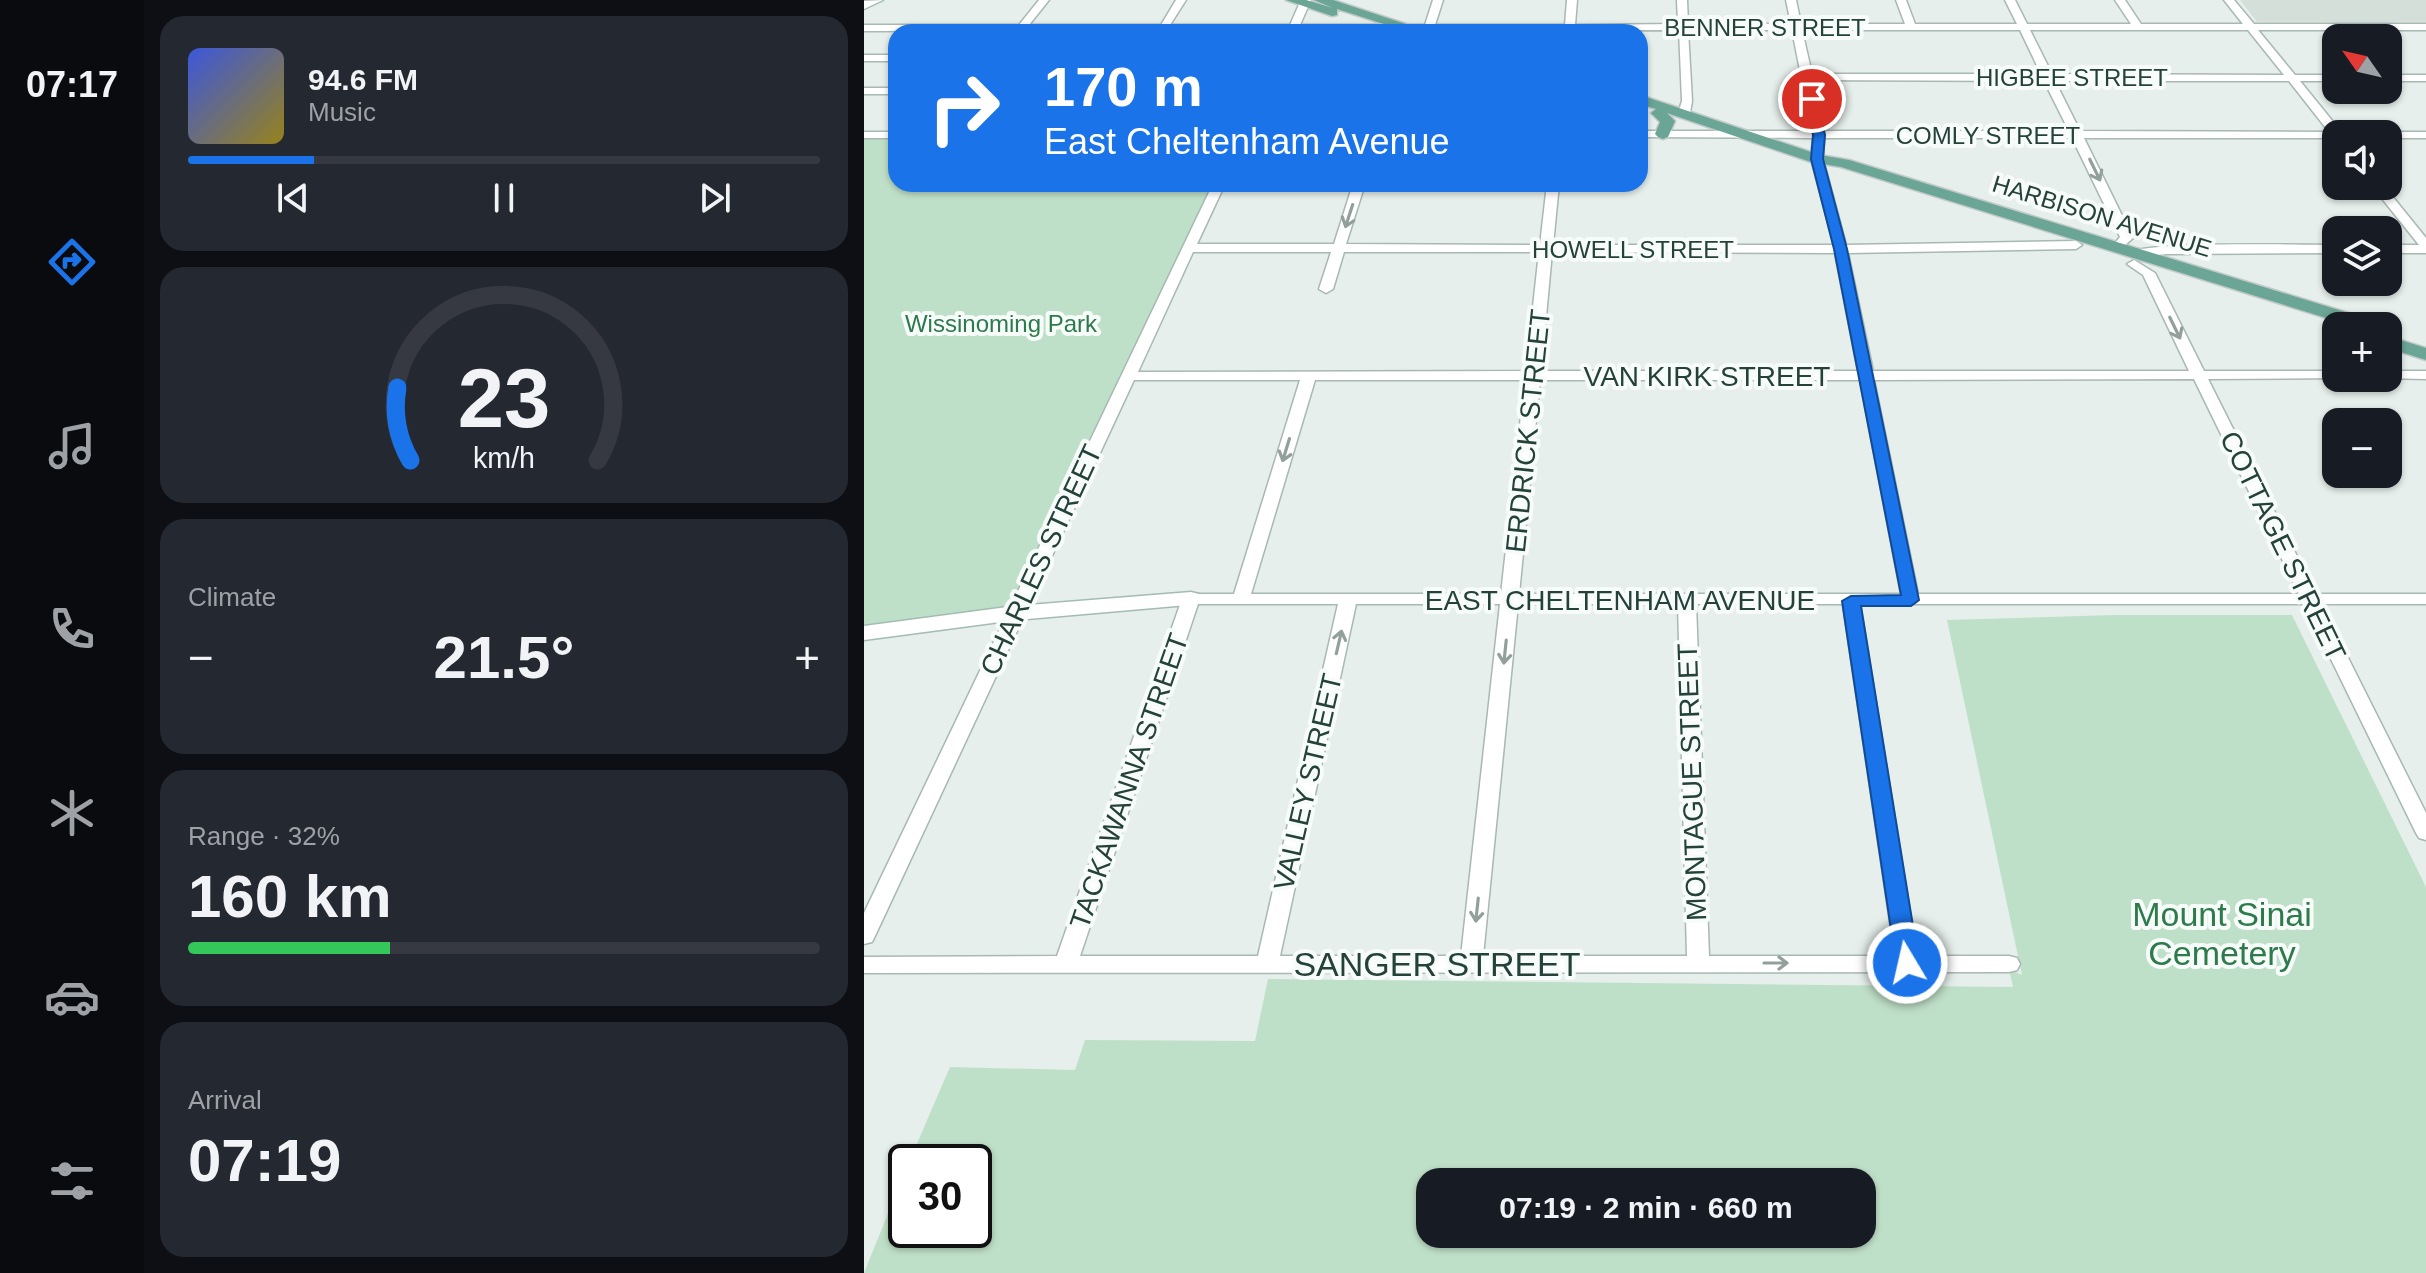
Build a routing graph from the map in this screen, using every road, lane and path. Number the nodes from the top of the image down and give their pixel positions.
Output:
1 (877, 0) edge
2 (1044, 0) edge
3 (1181, 0) edge
4 (1320, 0) edge
5 (1438, 0) edge
6 (1572, 0) edge
7 (1682, 0) edge
8 (1791, 0) edge
9 (1901, 0) edge
10 (2010, 0) edge
11 (2120, 0) edge
12 (2229, 0) edge
13 (1300, 1) edge
14 (864, 5) edge
15 (1025, 24) edge
16 (1166, 24) edge
17 (1294, 24) edge
18 (1377, 24) edge
19 (1381, 24) edge
20 (1429, 24) edge
21 (1570, 24) edge
22 (1683, 27) junction
23 (1797, 27) junction
24 (1911, 27) junction
25 (2252, 27) junction
26 (2426, 27) edge
27 (864, 28) edge
28 (888, 28) edge
29 (1648, 28) edge
30 (2024, 28) junction
31 (2138, 28) junction
32 (864, 58) edge
33 (888, 58) edge
34 (1807, 77) junction
35 (2049, 77) junction
36 (2291, 78) junction
37 (2322, 78) edge
38 (2402, 78) edge
39 (2426, 78) edge
40 (864, 91) edge
41 (888, 91) edge
42 (1648, 102) edge
43 (1648, 110) edge
44 (1658, 113) junction
45 (1684, 113) junction
46 (2325, 120) edge
47 (1648, 134) edge
48 (1663, 134) junction
49 (2322, 134) edge
50 (864, 135) edge
51 (888, 135) edge
52 (1819, 135) junction
53 (2078, 135) junction
54 (2402, 135) edge
55 (2426, 135) edge
56 (1747, 136) junction
57 (1817, 159) junction
58 (1215, 192) edge
59 (1356, 192) edge
60 (1552, 192) edge
61 (2389, 200) edge
62 (2076, 245) junction
63 (1189, 248) junction
64 (2426, 248) edge
65 (1338, 249) junction
66 (1546, 249) junction
67 (1841, 249) junction
68 (2322, 249) edge
69 (2402, 249) edge
70 (2129, 255) junction
71 (1326, 289) dead end
72 (2323, 312) edge
73 (2322, 321) edge
74 (2402, 335) edge
75 (2426, 343) edge
76 (2402, 346) edge
77 (2426, 354) edge
78 (2322, 375) edge
79 (2402, 375) edge
80 (2426, 375) edge
81 (1127, 376) junction
82 (1309, 376) junction
83 (1533, 376) junction
84 (1865, 376) junction
85 (2199, 376) junction
86 (1191, 599) junction
87 (1241, 599) junction
88 (1348, 599) junction
89 (1511, 599) junction
90 (2426, 599) edge
91 (1911, 600) junction
92 (2308, 600) junction
93 (1687, 601) junction
94 (1851, 601) junction
95 (1015, 613) junction
96 (864, 633) edge
97 (2426, 833) edge
98 (864, 936) edge
99 (1698, 963) junction
100 (1907, 963) junction
101 (1066, 964) junction
102 (1267, 964) junction
103 (2009, 964) dead end
104 (864, 965) edge
105 (1471, 965) junction

1 - 14 street
2 - 15 street
3 - 16 street
4 - 19 main road
5 - 20 street
6 - 21 street
7 - 22 street
8 - 23 street
9 - 24 street
10 - 30 street
11 - 31 street
12 - 25 street
13 - 17 street
13 - 18 main road
22 - 23 street, BENNER STREET
22 - 29 street, BENNER STREET
22 - 45 street
23 - 24 street, BENNER STREET
23 - 34 street
24 - 30 street, BENNER STREET
25 - 26 street, BENNER STREET
25 - 31 street, BENNER STREET
25 - 36 street
27 - 28 street
30 - 31 street, BENNER STREET
30 - 35 street
32 - 33 street
34 - 35 street, HIGBEE STREET
34 - 52 street
35 - 36 street, HIGBEE STREET
35 - 53 street
36 - 37 street, HIGBEE STREET
36 - 46 street
38 - 39 street
40 - 41 street
42 - 45 main road, HARBISON AVENUE
43 - 44 main road, HARBISON AVENUE
44 - 48 main road
44 - 56 main road, HARBISON AVENUE
45 - 56 main road, HARBISON AVENUE
47 - 48 street, COMLY STREET
48 - 56 street, COMLY STREET
49 - 53 street, COMLY STREET
50 - 51 street
52 - 53 street, COMLY STREET
52 - 56 street, COMLY STREET
52 - 57 street
53 -> 70 street
54 - 55 street
56 - 57 main road, HARBISON AVENUE
57 - 62 main road, HARBISON AVENUE
57 - 67 street
57 - 70 main road, HARBISON AVENUE
58 - 63 street, CHARLES STREET
59 -> 65 street
60 - 66 street, ERDRICK STREET
61 - 64 street
62 - 67 street, HOWELL STREET
62 - 70 main road, HARBISON AVENUE
63 - 65 street, HOWELL STREET
63 - 81 street, CHARLES STREET
64 - 69 street
65 - 66 street, HOWELL STREET
65 - 71 street
66 - 67 street, HOWELL STREET
66 - 83 street, ERDRICK STREET
67 - 84 street
68 - 70 street
70 - 72 main road, HARBISON AVENUE
70 - 73 main road, HARBISON AVENUE
70 -> 85 street, COTTAGE STREET
74 - 75 main road
76 - 77 main road
78 - 85 street, VAN KIRK STREET
79 - 80 street
81 - 82 street, VAN KIRK STREET
81 - 95 street, CHARLES STREET
82 - 83 street, VAN KIRK STREET
82 -> 87 street
83 - 84 street, VAN KIRK STREET
83 - 89 street, ERDRICK STREET
84 - 85 street, VAN KIRK STREET
84 - 91 street
85 - 92 street, COTTAGE STREET
86 - 87 street, EAST CHELTENHAM AVENUE
86 - 95 street, EAST CHELTENHAM AVENUE
86 - 101 street, TACKAWANNA STREET
87 - 88 street, EAST CHELTENHAM AVENUE
88 - 89 street, EAST CHELTENHAM AVENUE
102 -> 88 street, VALLEY STREET
89 - 93 street, EAST CHELTENHAM AVENUE
89 -> 105 street, ERDRICK STREET
90 - 92 street, EAST CHELTENHAM AVENUE
91 - 92 street, EAST CHELTENHAM AVENUE
91 - 94 street, EAST CHELTENHAM AVENUE
92 - 97 street, COTTAGE STREET
93 - 94 street, EAST CHELTENHAM AVENUE
93 - 99 street, MONTAGUE STREET
94 - 100 street
95 - 96 street, EAST CHELTENHAM AVENUE
95 - 98 street, CHARLES STREET
99 -> 100 street, SANGER STREET
99 - 105 street, SANGER STREET
100 - 103 street, SANGER STREET
101 - 102 street, SANGER STREET
101 - 104 street, SANGER STREET
102 - 105 street, SANGER STREET

